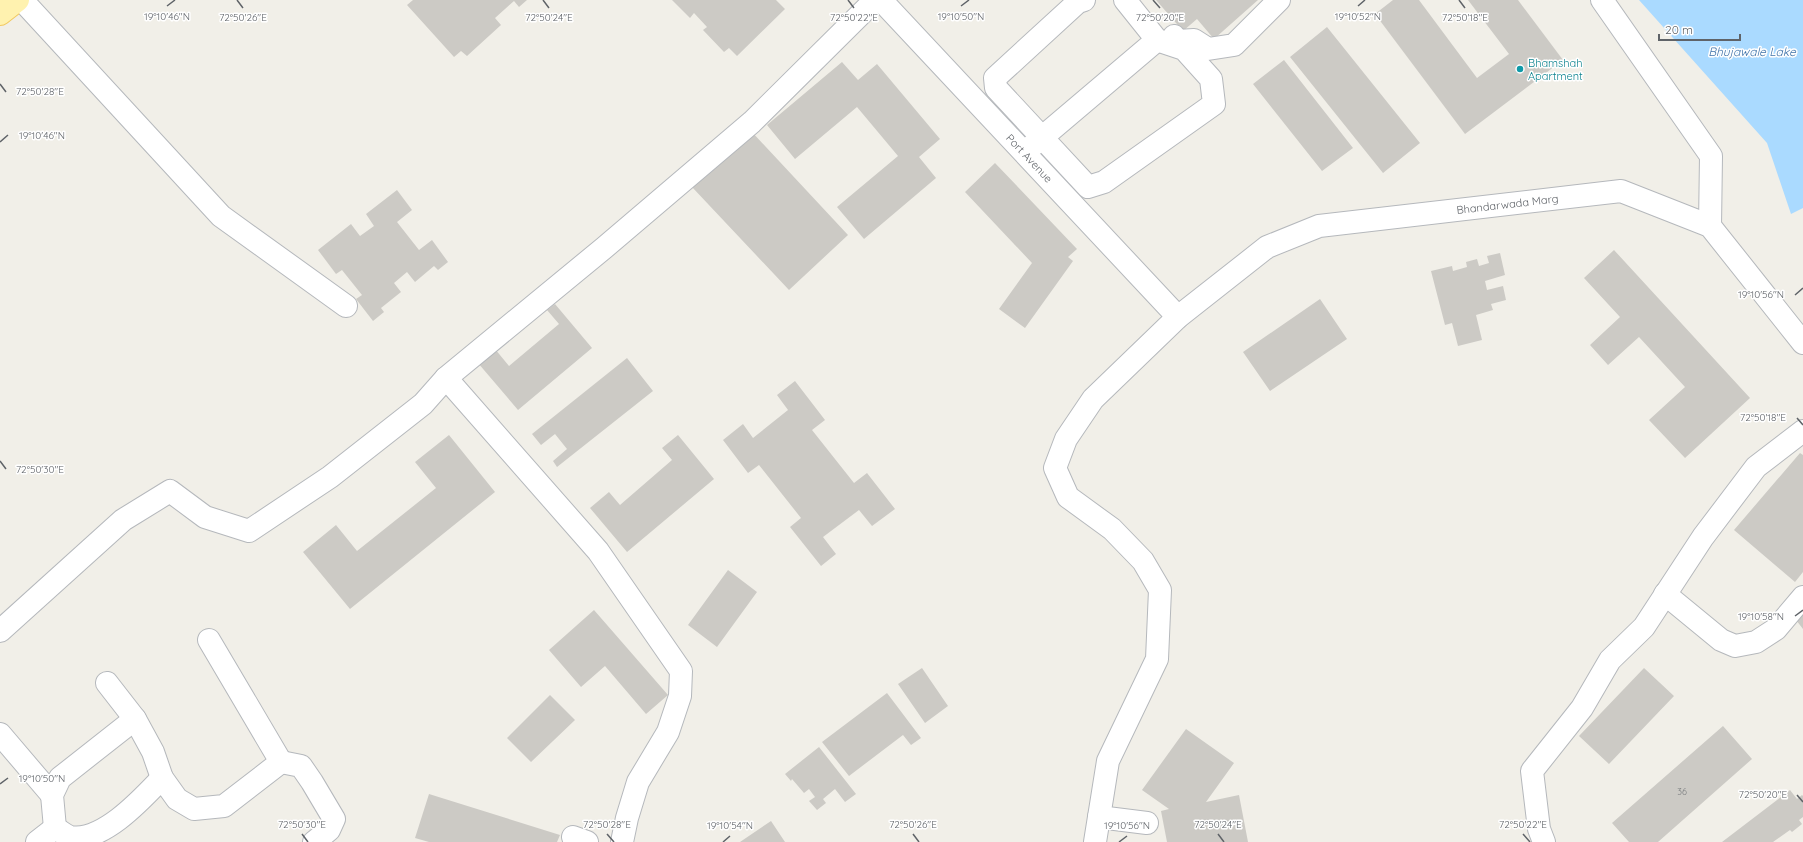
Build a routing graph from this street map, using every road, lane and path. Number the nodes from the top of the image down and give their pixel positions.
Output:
1 (18, 0) edge
2 (22, 0) edge
3 (875, 0) edge
4 (881, 0) edge
5 (1084, 0) edge
6 (1279, 0) edge
7 (1602, 0) edge
8 (1135, 1) edge
9 (0, 14) edge
10 (1157, 40) junction
11 (1043, 137) junction
12 (1025, 152) junction
13 (1710, 226) junction
14 (346, 306) dead end
15 (1178, 317) junction
16 (1803, 343) edge
17 (446, 378) junction
18 (1803, 431) edge
19 (1664, 594) junction
20 (1803, 597) edge
21 (0, 631) edge
22 (208, 640) dead end
23 (107, 683) dead end
24 (135, 719) junction
25 (0, 734) edge
26 (281, 762) junction
27 (162, 778) junction
28 (52, 795) junction
29 (1099, 816) junction
30 (1147, 823) dead end
31 (55, 828) junction
32 (37, 842) edge
33 (314, 842) edge
34 (622, 842) edge
35 (1095, 842) edge
36 (1544, 842) edge

1 - 9 main road
2 - 14 street
3 - 17 street
4 - 12 street, Port Avenue
5 - 11 street
6 - 8 street
7 - 13 street
8 - 10 street
10 - 11 street
10 - 11 street
11 - 12 street
12 - 15 street, Port Avenue
13 - 15 street, Bhandarwada Marg
13 - 16 street
15 - 29 street, Bhandarwada Marg
17 - 21 street
17 - 34 street
18 - 19 street
19 - 20 street
19 - 36 street
22 - 26 street
23 - 24 street
24 - 27 street
24 - 28 street
25 - 28 street
26 - 27 street
26 - 33 street
27 - 31 street
28 - 31 street
29 - 30 street
29 - 35 street, Bhandarwada Marg
31 - 32 street

